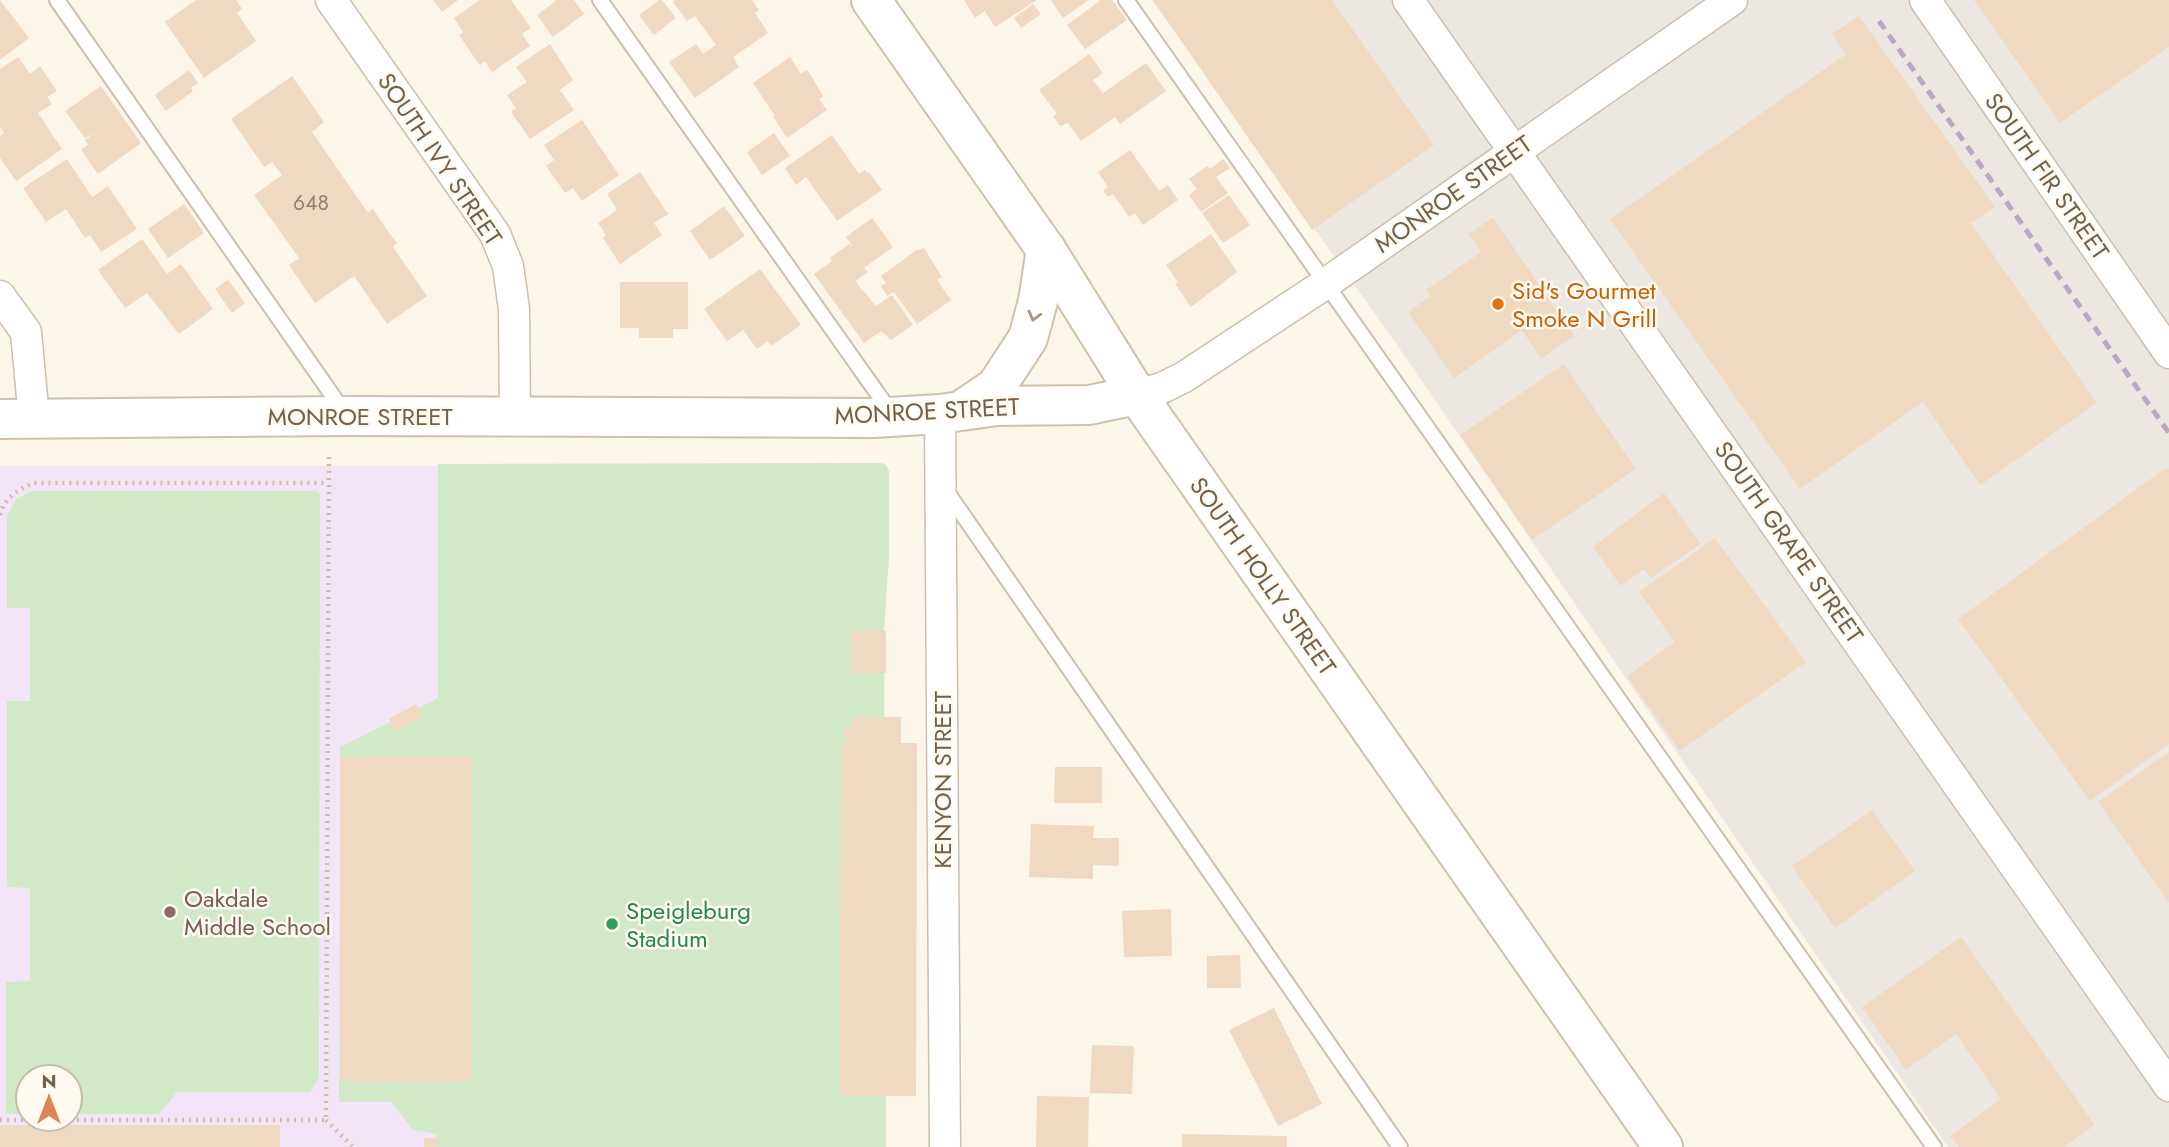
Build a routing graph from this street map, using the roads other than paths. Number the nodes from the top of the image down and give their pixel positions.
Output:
1 (57, 0) edge
2 (331, 0) edge
3 (600, 0) edge
4 (871, 0) edge
5 (1126, 0) edge
6 (1408, 0) edge
7 (1732, 0) edge
8 (1925, 0) edge
9 (1515, 151) junction
10 (1046, 249) junction
11 (1325, 284) junction
12 (0, 296) edge
13 (2169, 353) edge
14 (1137, 396) junction
15 (952, 411) junction
16 (338, 416) junction
17 (514, 416) junction
18 (894, 416) junction
19 (17, 419) edge
20 (940, 482) junction
21 (2169, 1086) edge
22 (945, 1147) edge
23 (1400, 1147) edge
24 (1662, 1147) edge
25 (1934, 1147) edge

1 - 16 lane
2 - 17 street, SOUTH IVY STREET
3 - 18 lane
4 - 10 street, SOUTH HOLLY STREET
5 - 11 lane
6 - 9 street, SOUTH GRAPE STREET
7 - 9 street, MONROE STREET
8 - 13 street, SOUTH FIR STREET
9 - 11 street, MONROE STREET
9 - 21 street, SOUTH GRAPE STREET
10 - 14 street, SOUTH HOLLY STREET
10 -> 15 street
11 - 14 street, MONROE STREET
11 - 25 lane
12 - 19 street
14 - 15 street, MONROE STREET
14 - 24 street, SOUTH HOLLY STREET
15 - 18 street, MONROE STREET
15 - 20 street, KENYON STREET
16 - 17 street, MONROE STREET
16 - 19 street, MONROE STREET
17 - 18 street, MONROE STREET
20 - 22 street, KENYON STREET
20 - 23 lane

